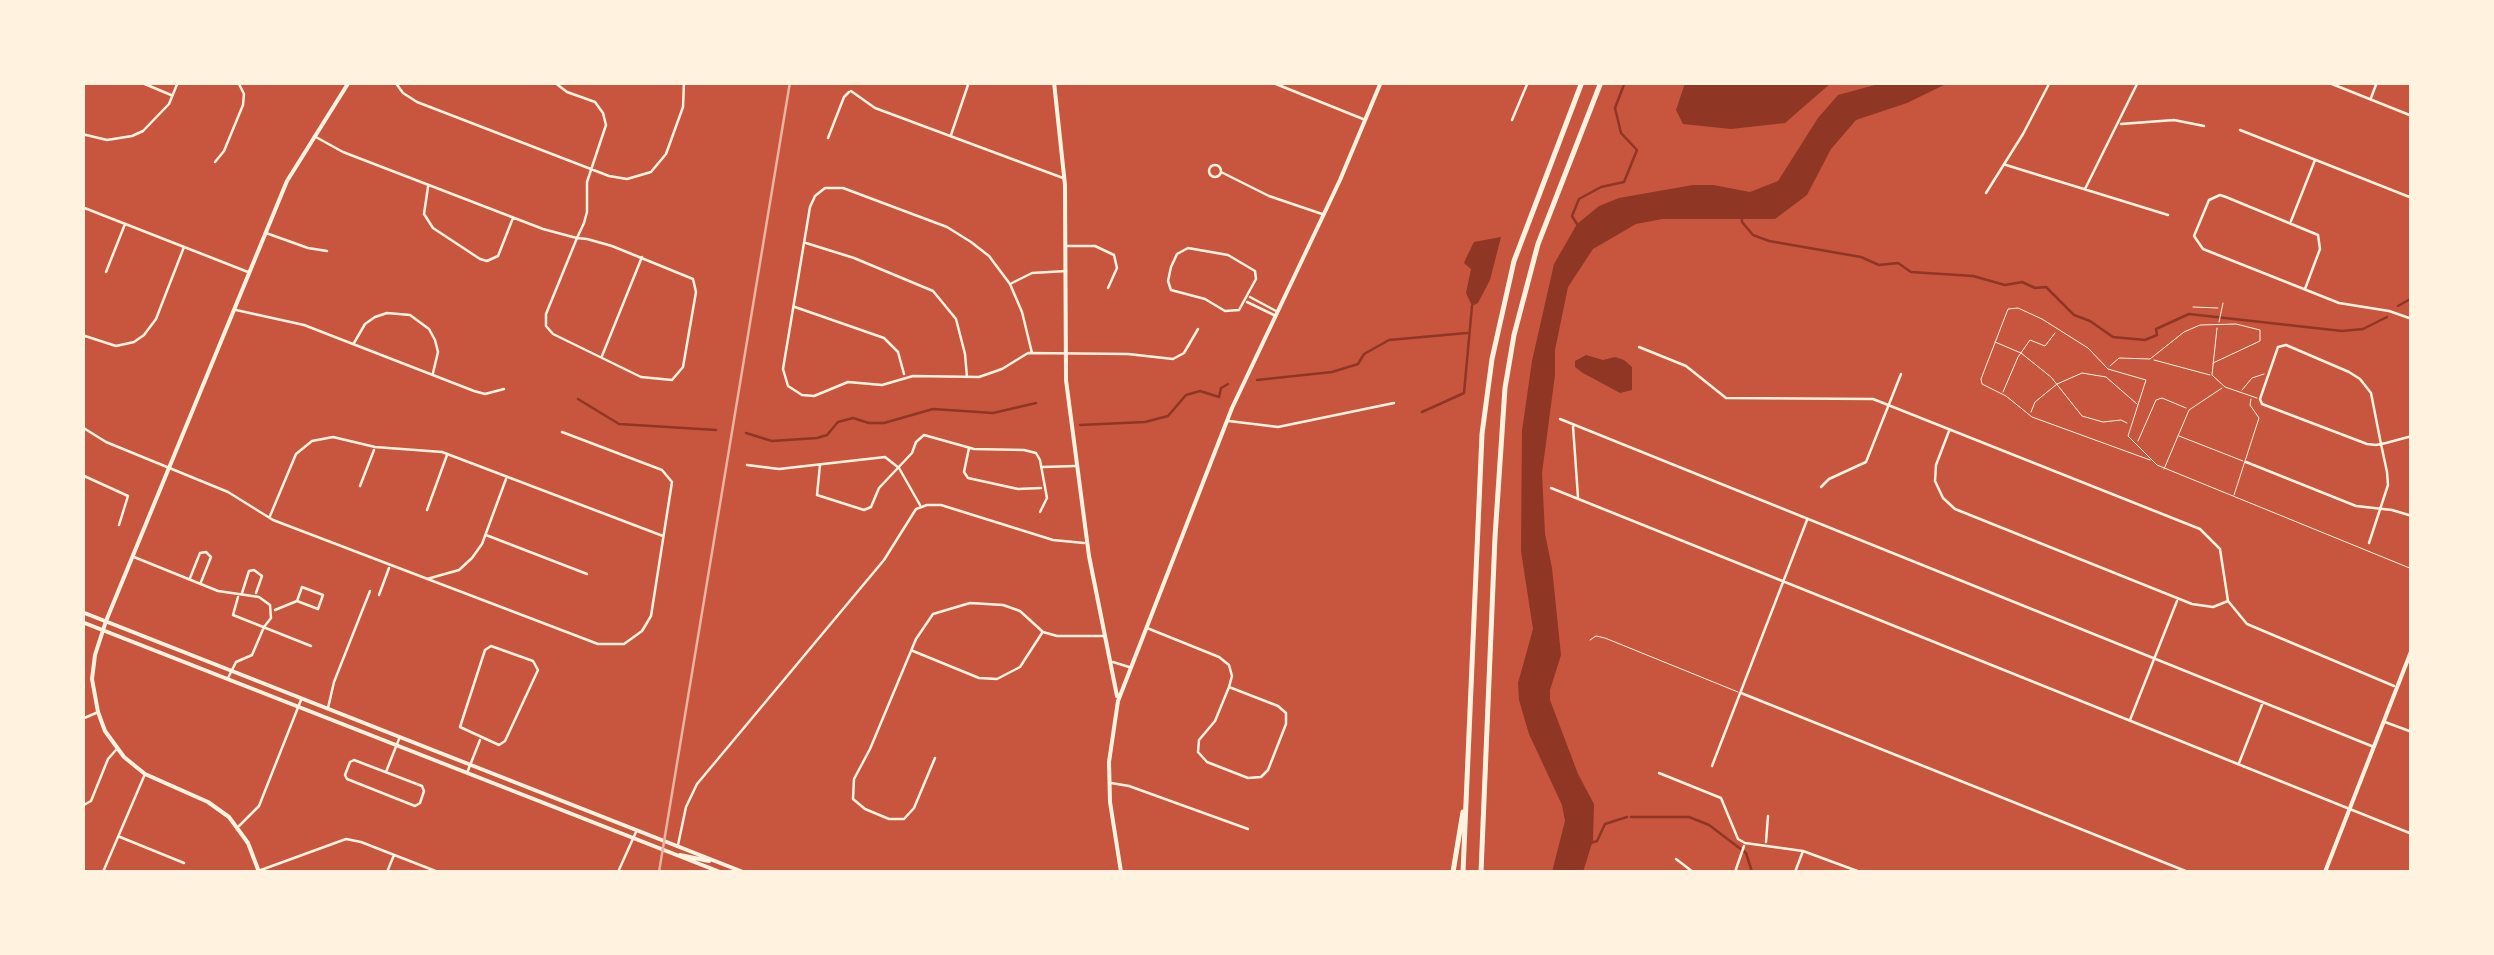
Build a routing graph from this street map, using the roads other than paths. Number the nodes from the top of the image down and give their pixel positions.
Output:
1 (140, 82) edge
2 (178, 82) edge
3 (238, 82) edge
4 (348, 82) edge
5 (395, 82) edge
6 (554, 82) edge
7 (684, 82) edge
8 (969, 82) edge
9 (1054, 82) edge
10 (1271, 82) edge
11 (1381, 82) edge
12 (1582, 82) edge
13 (1601, 82) edge
14 (2050, 82) edge
15 (2138, 82) edge
16 (2326, 82) edge
17 (2377, 82) edge
18 (1526, 83) edge
19 (849, 85) edge
20 (851, 91) junction
21 (173, 95) junction
22 (2370, 100) junction
23 (2412, 116) edge
24 (1366, 120) junction
25 (1512, 120) dead end
26 (2120, 124) junction
27 (2204, 126) dead end
28 (2240, 130) dead end
29 (82, 134) edge
30 (314, 136) junction
31 (951, 136) junction
32 (828, 138) dead end
33 (2315, 160) junction
34 (215, 162) dead end
35 (2006, 165) junction
36 (591, 169) junction
37 (1221, 172) dead end
38 (1064, 178) junction
39 (429, 185) junction
40 (2084, 190) junction
41 (1986, 193) dead end
42 (2412, 198) edge
43 (82, 207) edge
44 (1323, 214) junction
45 (2168, 214) dead end
46 (514, 218) junction
47 (2290, 222) junction
48 (125, 224) junction
49 (266, 233) junction
50 (578, 238) junction
51 (804, 243) junction
52 (1066, 246) junction
53 (184, 247) junction
54 (327, 250) dead end
55 (642, 257) junction
56 (106, 272) dead end
57 (249, 272) junction
58 (1066, 272) junction
59 (1010, 284) junction
60 (1108, 288) dead end
61 (2304, 289) junction
62 (1247, 299) junction
63 (794, 307) junction
64 (2193, 307) dead end
65 (234, 309) junction
66 (1275, 313) junction
67 (2412, 319) edge
68 (2218, 324) junction
69 (1198, 328) dead end
70 (2058, 330) junction
71 (82, 335) edge
72 (1995, 342) junction
73 (354, 344) junction
74 (1639, 347) dead end
75 (1065, 352) junction
76 (1032, 353) junction
77 (2020, 354) junction
78 (601, 358) junction
79 (2150, 359) junction
80 (2213, 362) junction
81 (2108, 369) junction
82 (1901, 374) dead end
83 (2268, 374) junction
84 (433, 375) junction
85 (2212, 375) junction
86 (905, 377) junction
87 (967, 378) junction
88 (2058, 384) junction
89 (2225, 386) junction
90 (504, 389) dead end
91 (2241, 392) junction
92 (2003, 394) junction
93 (2252, 396) junction
94 (2261, 401) junction
95 (1394, 402) dead end
96 (1889, 405) junction
97 (2138, 406) junction
98 (2189, 410) junction
99 (2029, 415) junction
100 (1560, 419) dead end
101 (1227, 420) junction
102 (1574, 425) junction
103 (2130, 425) junction
104 (82, 427) edge
105 (1950, 430) junction
106 (562, 432) dead end
107 (2178, 435) junction
108 (2411, 436) edge
109 (2382, 444) junction
110 (2136, 445) junction
111 (375, 447) junction
112 (968, 448) junction
113 (448, 454) junction
114 (2133, 454) junction
115 (1076, 455) junction
116 (2150, 460) junction
117 (2246, 462) junction
118 (820, 464) junction
119 (747, 465) dead end
120 (1065, 465) junction
121 (1077, 466) junction
122 (169, 468) junction
123 (899, 468) junction
124 (1042, 468) junction
125 (2164, 469) junction
126 (82, 476) edge
127 (507, 477) junction
128 (360, 486) dead end
129 (1821, 487) dead end
130 (1043, 488) junction
131 (1551, 488) dead end
132 (2234, 498) junction
133 (1578, 499) junction
134 (920, 507) junction
135 (2382, 509) junction
136 (427, 510) dead end
137 (1040, 512) dead end
138 (2412, 516) edge
139 (270, 518) junction
140 (1808, 519) junction
141 (119, 525) dead end
142 (486, 535) junction
143 (664, 537) junction
144 (1088, 543) junction
145 (2370, 543) dead end
146 (133, 556) junction
147 (390, 566) junction
148 (2412, 569) edge
149 (587, 574) dead end
150 (190, 579) junction
151 (426, 579) junction
152 (1784, 582) junction
153 (200, 584) junction
154 (370, 591) dead end
155 (240, 594) junction
156 (379, 594) dead end
157 (254, 596) junction
158 (2178, 598) junction
159 (297, 601) junction
160 (2228, 601) junction
161 (273, 610) junction
162 (82, 612) edge
163 (106, 620) junction
164 (82, 622) edge
165 (264, 627) junction
166 (1146, 628) junction
167 (103, 630) junction
168 (1042, 632) junction
169 (1106, 636) junction
170 (1590, 640) dead end
171 (311, 646) dead end
172 (2412, 649) edge
173 (911, 651) junction
174 (2154, 658) junction
175 (1112, 662) junction
176 (1130, 667) junction
177 (232, 672) junction
178 (228, 678) junction
179 (1229, 686) junction
180 (2397, 687) junction
181 (1741, 693) junction
182 (302, 699) junction
183 (1118, 700) junction
184 (2263, 702) junction
185 (299, 706) junction
186 (328, 709) junction
187 (98, 712) junction
188 (82, 719) edge
189 (2130, 721) junction
190 (2384, 721) junction
191 (2412, 732) edge
192 (400, 738) junction
193 (480, 738) junction
194 (397, 745) junction
195 (2374, 747) junction
196 (118, 750) junction
197 (936, 758) dead end
198 (2238, 764) junction
199 (470, 766) junction
200 (1712, 766) dead end
201 (386, 772) junction
202 (467, 772) junction
203 (1660, 773) dead end
204 (145, 774) junction
205 (1109, 783) junction
206 (1467, 784) junction
207 (82, 806) edge
208 (2350, 809) junction
209 (1768, 816) dead end
210 (238, 828) junction
211 (1248, 829) dead end
212 (636, 830) junction
213 (2412, 834) edge
214 (118, 836) junction
215 (634, 838) junction
216 (1745, 842) junction
217 (1766, 844) junction
218 (677, 847) junction
219 (1803, 851) junction
220 (394, 855) junction
221 (675, 855) junction
222 (1676, 858) dead end
223 (710, 860) junction
224 (184, 863) dead end
225 (103, 872) edge
226 (259, 872) edge
227 (387, 872) edge
228 (438, 872) edge
229 (618, 872) edge
230 (722, 872) edge
231 (734, 872) edge
232 (743, 872) edge
233 (1121, 872) edge
234 (1453, 872) edge
235 (1463, 872) edge
236 (1482, 872) edge
237 (1692, 872) edge
238 (1735, 872) edge
239 (1796, 872) edge
240 (1860, 872) edge
241 (2188, 872) edge
242 (2284, 872) edge
243 (2298, 872) edge
244 (2325, 872) edge

1 - 21 street
2 - 21 street
3 - 34 street
4 - 30 main road
5 - 36 street
6 - 36 street
7 - 36 street
8 - 31 street
9 - 38 main road
10 - 24 street
11 - 24 main road
12 - 206 highway
13 - 236 highway
14 - 35 street
15 - 26 street
16 - 22 street
17 - 22 street
18 - 25 street
19 - 20 street
20 - 31 street
20 - 32 street
21 - 29 street
22 - 23 street
24 - 44 main road
26 - 27 street
26 - 40 street
28 - 33 street
30 - 39 street
30 - 49 main road
31 - 38 street
33 - 42 street
33 - 47 street
35 - 40 street
35 - 41 street
36 - 50 street
37 - 44 street
38 - 52 main road
39 - 46 street
39 - 46 street
40 - 45 street
43 - 48 street
44 - 66 main road
46 - 50 street
47 - 61 street
47 - 61 street
48 - 53 street
48 - 56 street
49 - 54 street
49 - 57 main road
50 - 55 street
50 - 78 street
51 - 59 street
51 - 63 street
51 - 87 street
52 - 58 main road
52 - 60 street
53 - 57 street
53 - 71 street
55 - 78 street
55 - 78 street
57 - 65 main road
58 - 59 street
58 - 75 main road
59 - 76 street
61 - 67 street
62 - 62 street
62 - 66 street
63 - 86 street
63 - 86 street
64 - 68 lane
65 - 73 street
65 - 122 main road
66 - 101 main road
68 - 79 lane
68 - 80 lane
68 - 80 lane
69 - 75 street
70 - 72 lane
70 - 77 lane
70 - 81 lane
72 - 77 lane
72 - 92 lane
73 - 84 street
73 - 84 street
74 - 96 street
75 - 76 street
75 - 115 main road
76 - 87 street
77 - 88 lane
77 - 92 lane
79 - 81 lane
79 - 85 lane
80 - 85 lane
81 - 97 lane
82 - 96 street
83 - 91 lane
83 - 94 street
83 - 109 street
84 - 90 street
85 - 89 lane
86 - 87 street
88 - 97 lane
88 - 99 lane
88 - 103 lane
89 - 91 lane
89 - 98 lane
91 - 93 lane
92 - 99 lane
93 - 94 lane
93 - 117 lane
94 - 109 street
95 - 101 street
96 - 105 street
96 - 129 street
97 - 103 lane
98 - 107 lane
98 - 110 lane
99 - 114 lane
100 - 102 street
101 - 166 main road
102 - 133 street
102 - 140 street
103 - 110 lane
104 - 122 street
105 - 158 street
105 - 160 street
106 - 143 street
107 - 117 lane
107 - 125 lane
108 - 109 street
109 - 135 street
110 - 114 lane
110 - 116 lane
111 - 113 street
111 - 128 street
111 - 139 street
112 - 123 street
112 - 124 street
112 - 130 street
113 - 127 street
113 - 136 street
114 - 116 lane
115 - 120 street
115 - 121 main road
116 - 125 lane
117 - 132 lane
117 - 135 street
118 - 119 street
118 - 123 street
118 - 123 street
120 - 121 street
120 - 124 street
121 - 144 main road
122 - 139 street
122 - 146 main road
123 - 134 street
124 - 130 street
125 - 132 lane
126 - 141 street
127 - 142 street
127 - 143 street
130 - 137 street
131 - 133 street
132 - 148 lane
133 - 152 street
134 - 144 street
134 - 218 street
135 - 138 street
135 - 145 street
139 - 147 street
140 - 152 street
140 - 174 street
142 - 149 street
142 - 151 street
143 - 151 street
144 - 169 main road
146 - 150 street
146 - 163 main road
147 - 151 street
147 - 156 street
150 - 153 street
150 - 153 street
152 - 181 street
152 - 189 street
153 - 155 street
154 - 186 street
155 - 157 street
155 - 157 street
155 - 165 street
157 - 161 street
158 - 160 street
158 - 174 street
159 - 159 street
159 - 161 street
160 - 180 street
161 - 165 street
162 - 163 main road
163 - 167 main road
163 - 177 main road
164 - 167 main road
165 - 171 street
165 - 177 street
166 - 176 main road
166 - 179 street
167 - 178 main road
167 - 187 main road
168 - 169 street
168 - 173 street
168 - 173 street
169 - 175 main road
170 - 181 lane
172 - 180 main road
173 - 197 street
174 - 184 street
174 - 189 street
175 - 176 street
175 - 183 main road
176 - 183 main road
177 - 178 street
177 - 182 main road
178 - 185 main road
179 - 179 street
180 - 190 main road
181 - 200 street
181 - 241 street
182 - 185 street
182 - 186 main road
183 - 205 main road
184 - 195 street
184 - 198 street
185 - 194 main road
185 - 210 street
186 - 192 main road
187 - 188 street
187 - 196 main road
189 - 198 street
190 - 191 street
190 - 195 main road
192 - 194 street
192 - 199 main road
193 - 193 street
193 - 199 street
194 - 201 street
194 - 202 main road
195 - 208 main road
196 - 204 main road
196 - 207 street
198 - 208 street
199 - 202 street
199 - 212 main road
201 - 201 street
202 - 215 main road
203 - 216 street
204 - 210 main road
204 - 214 street
205 - 211 street
205 - 233 main road
206 - 234 highway
206 - 235 highway
208 - 213 street
208 - 244 main road
209 - 217 street
210 - 226 main road
212 - 215 street
212 - 218 main road
214 - 224 street
214 - 225 street
215 - 221 main road
215 - 229 street
216 - 217 street
216 - 238 street
217 - 219 street
218 - 223 main road
219 - 239 street
219 - 240 street
220 - 226 street
220 - 227 street
220 - 228 street
221 - 223 main road
221 - 230 main road
222 - 237 street
223 - 232 main road
230 - 231 main road
242 - 243 lane

